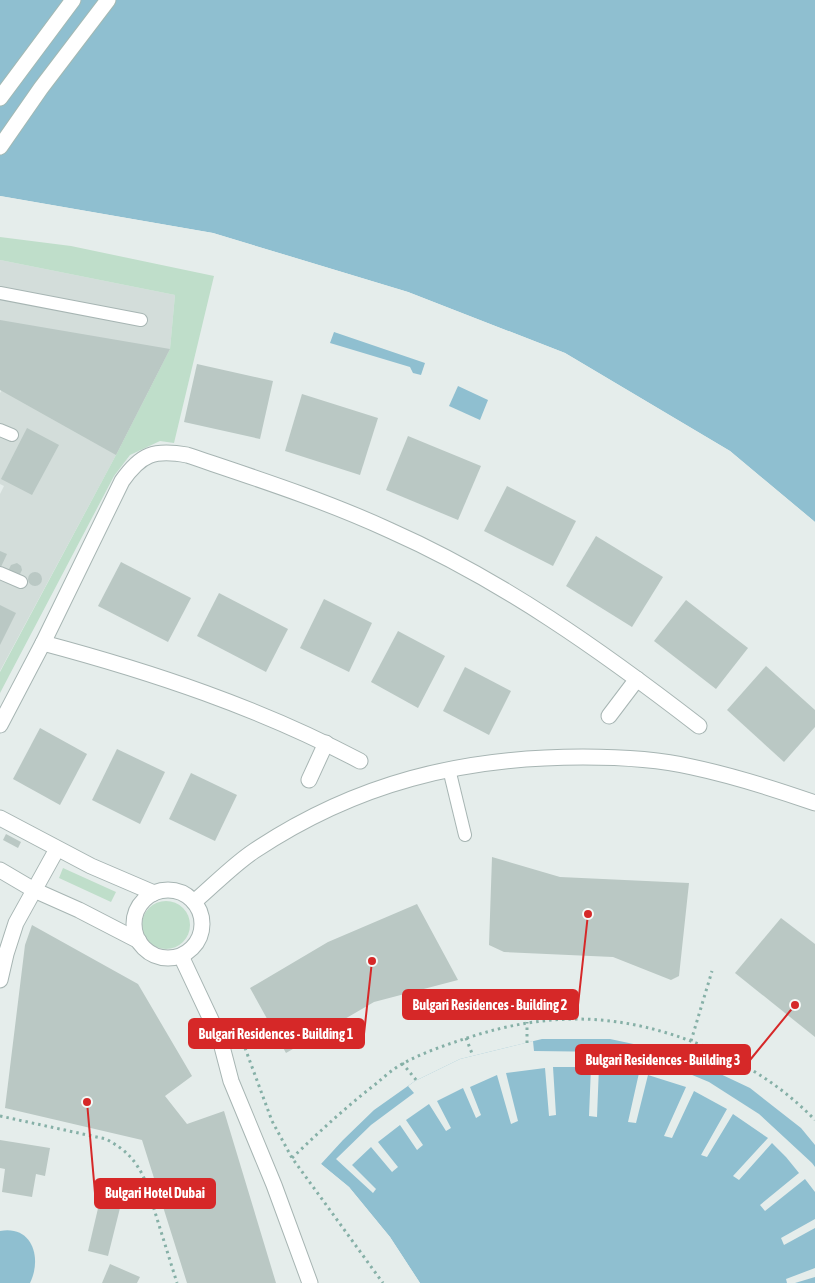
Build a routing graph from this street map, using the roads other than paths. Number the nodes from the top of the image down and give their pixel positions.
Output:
1 (73, 0) edge
2 (108, 0) edge
3 (0, 98) edge
4 (0, 148) edge
5 (0, 293) edge
6 (141, 320) dead end
7 (0, 430) edge
8 (12, 436) dead end
9 (0, 573) edge
10 (21, 582) dead end
11 (43, 643) junction
12 (637, 678) junction
13 (608, 716) dead end
14 (0, 725) edge
15 (699, 726) dead end
16 (326, 743) junction
17 (360, 761) dead end
18 (449, 769) junction
19 (308, 780) dead end
20 (815, 803) edge
21 (0, 818) edge
22 (465, 835) dead end
23 (57, 849) junction
24 (0, 870) edge
25 (34, 890) junction
26 (154, 893) junction
27 (194, 902) junction
28 (139, 942) junction
29 (181, 956) junction
30 (0, 980) edge
31 (310, 1283) edge

1 - 3 street
2 - 4 street
5 - 6 lane
7 - 8 lane
9 - 10 lane
11 - 12 street
11 - 14 street
11 - 16 street
12 - 13 street
12 - 15 street
16 - 17 street
16 - 19 street
18 - 20 street
18 - 22 lane
18 - 27 street
21 - 23 street
23 - 25 street
23 - 26 street
24 - 25 street
25 - 28 street
25 - 30 street
26 - 27 street
26 - 28 street
27 - 29 street
28 - 29 street
29 - 31 street

